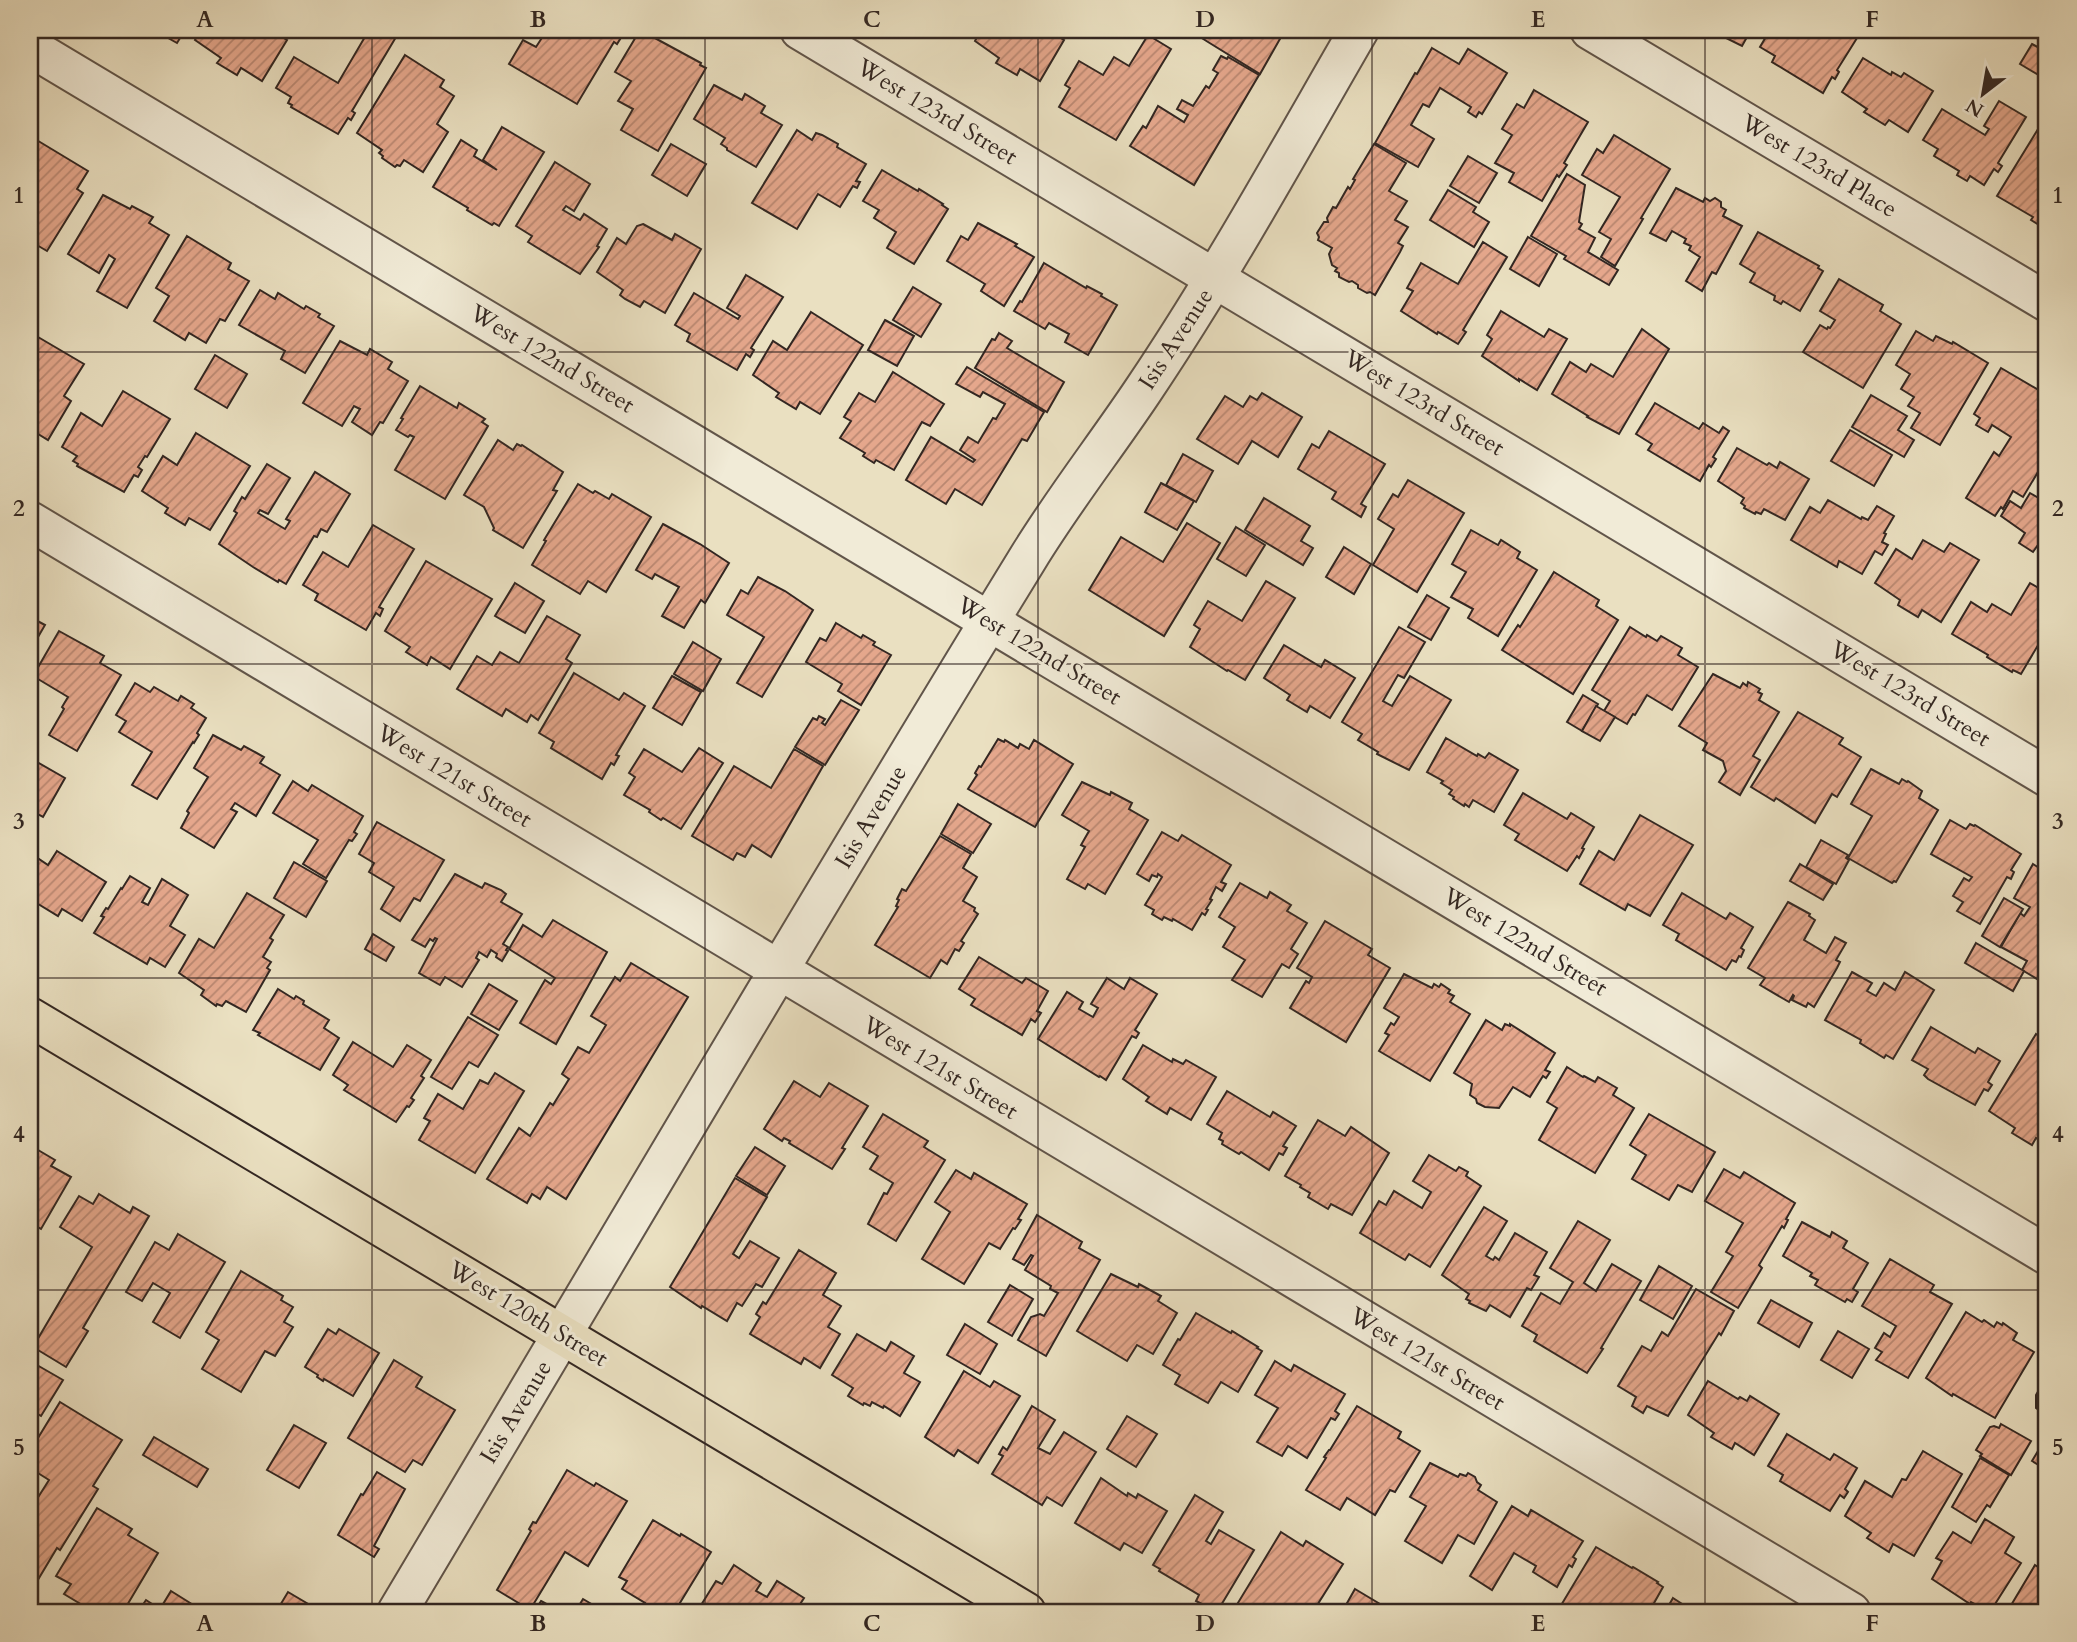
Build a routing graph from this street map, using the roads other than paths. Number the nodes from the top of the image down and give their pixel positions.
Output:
1 (800, 30) edge
2 (1359, 30) edge
3 (1590, 30) edge
4 (30, 47) edge
5 (1216, 278) junction
6 (2047, 302) edge
7 (30, 521) edge
8 (989, 621) junction
9 (2047, 776) edge
10 (778, 971) junction
11 (30, 1017) edge
12 (2047, 1255) edge
13 (562, 1335) junction
14 (397, 1612) edge
15 (1026, 1612) edge
16 (1851, 1612) edge

1 - 5 street, West 123rd Street
2 - 5 street, Isis Avenue
3 - 6 street, West 123rd Place
4 - 8 street, West 122nd Street
5 - 8 street, Isis Avenue
5 - 9 street, West 123rd Street
7 - 10 street, West 121st Street
8 - 10 street, Isis Avenue
8 - 12 street, West 122nd Street
10 - 13 street, Isis Avenue
10 - 16 street, West 121st Street
11 - 13 main road, West 120th Street
13 - 14 street, Isis Avenue
13 - 15 main road, West 120th Street

